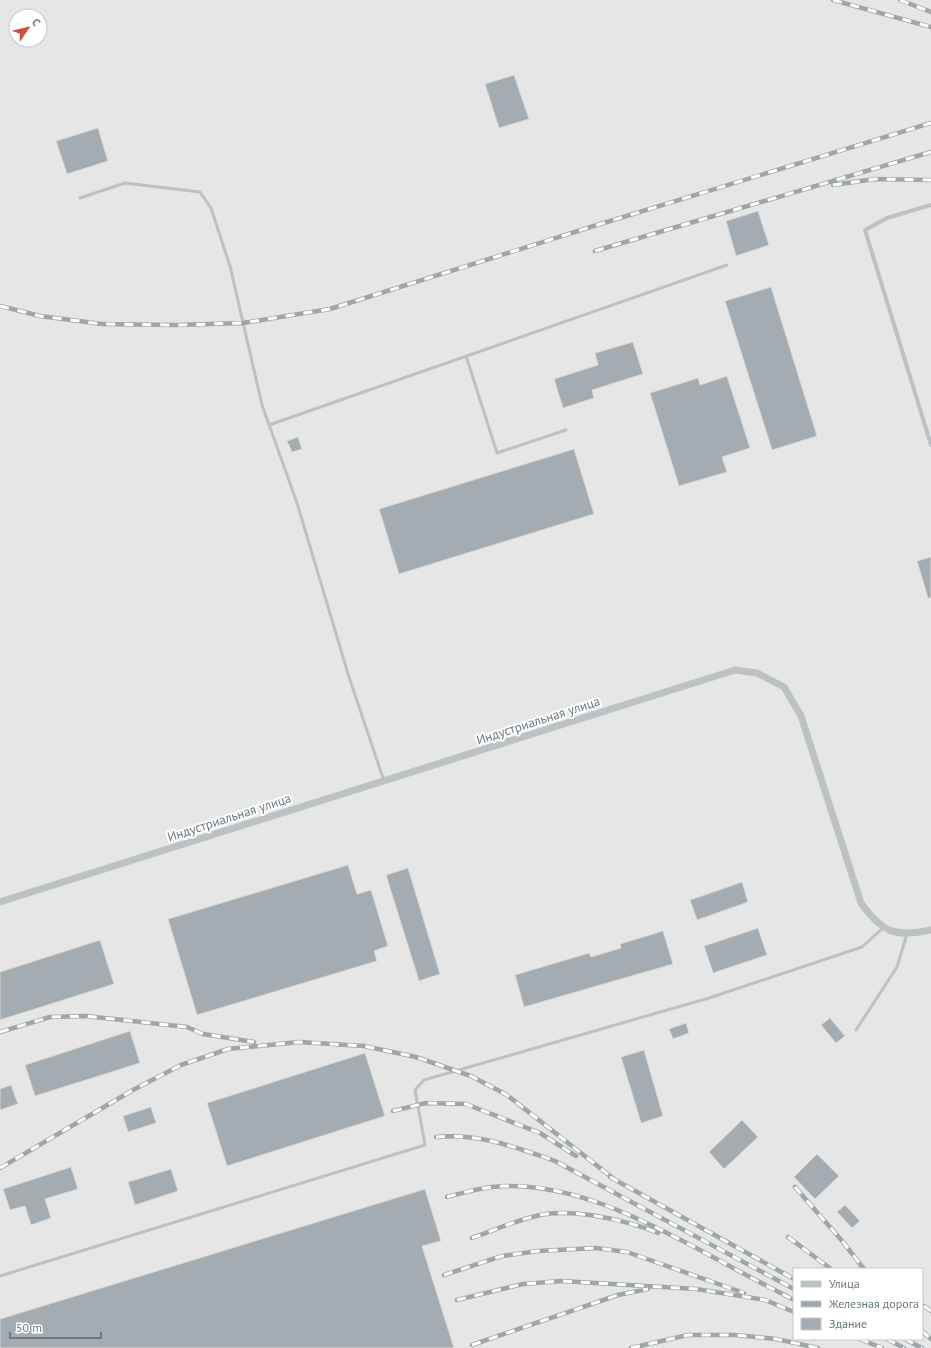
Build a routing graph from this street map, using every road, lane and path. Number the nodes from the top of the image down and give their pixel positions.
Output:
1 (80, 198) dead end
2 (931, 205) edge
3 (727, 265) dead end
4 (466, 356) junction
5 (269, 425) junction
6 (566, 430) dead end
7 (931, 445) edge
8 (384, 781) junction
9 (0, 902) edge
10 (884, 927) junction
11 (931, 930) edge
12 (908, 933) junction
13 (856, 1030) dead end
14 (0, 1276) edge

1 - 5 lane
2 - 7 street
3 - 4 lane
4 - 5 lane
4 - 6 lane
5 - 8 lane
8 - 9 street, Индустриальная улица
8 - 10 street, Индустриальная улица
10 - 12 street, Индустриальная улица
10 - 14 lane
11 - 12 street, Индустриальная улица
12 - 13 lane

